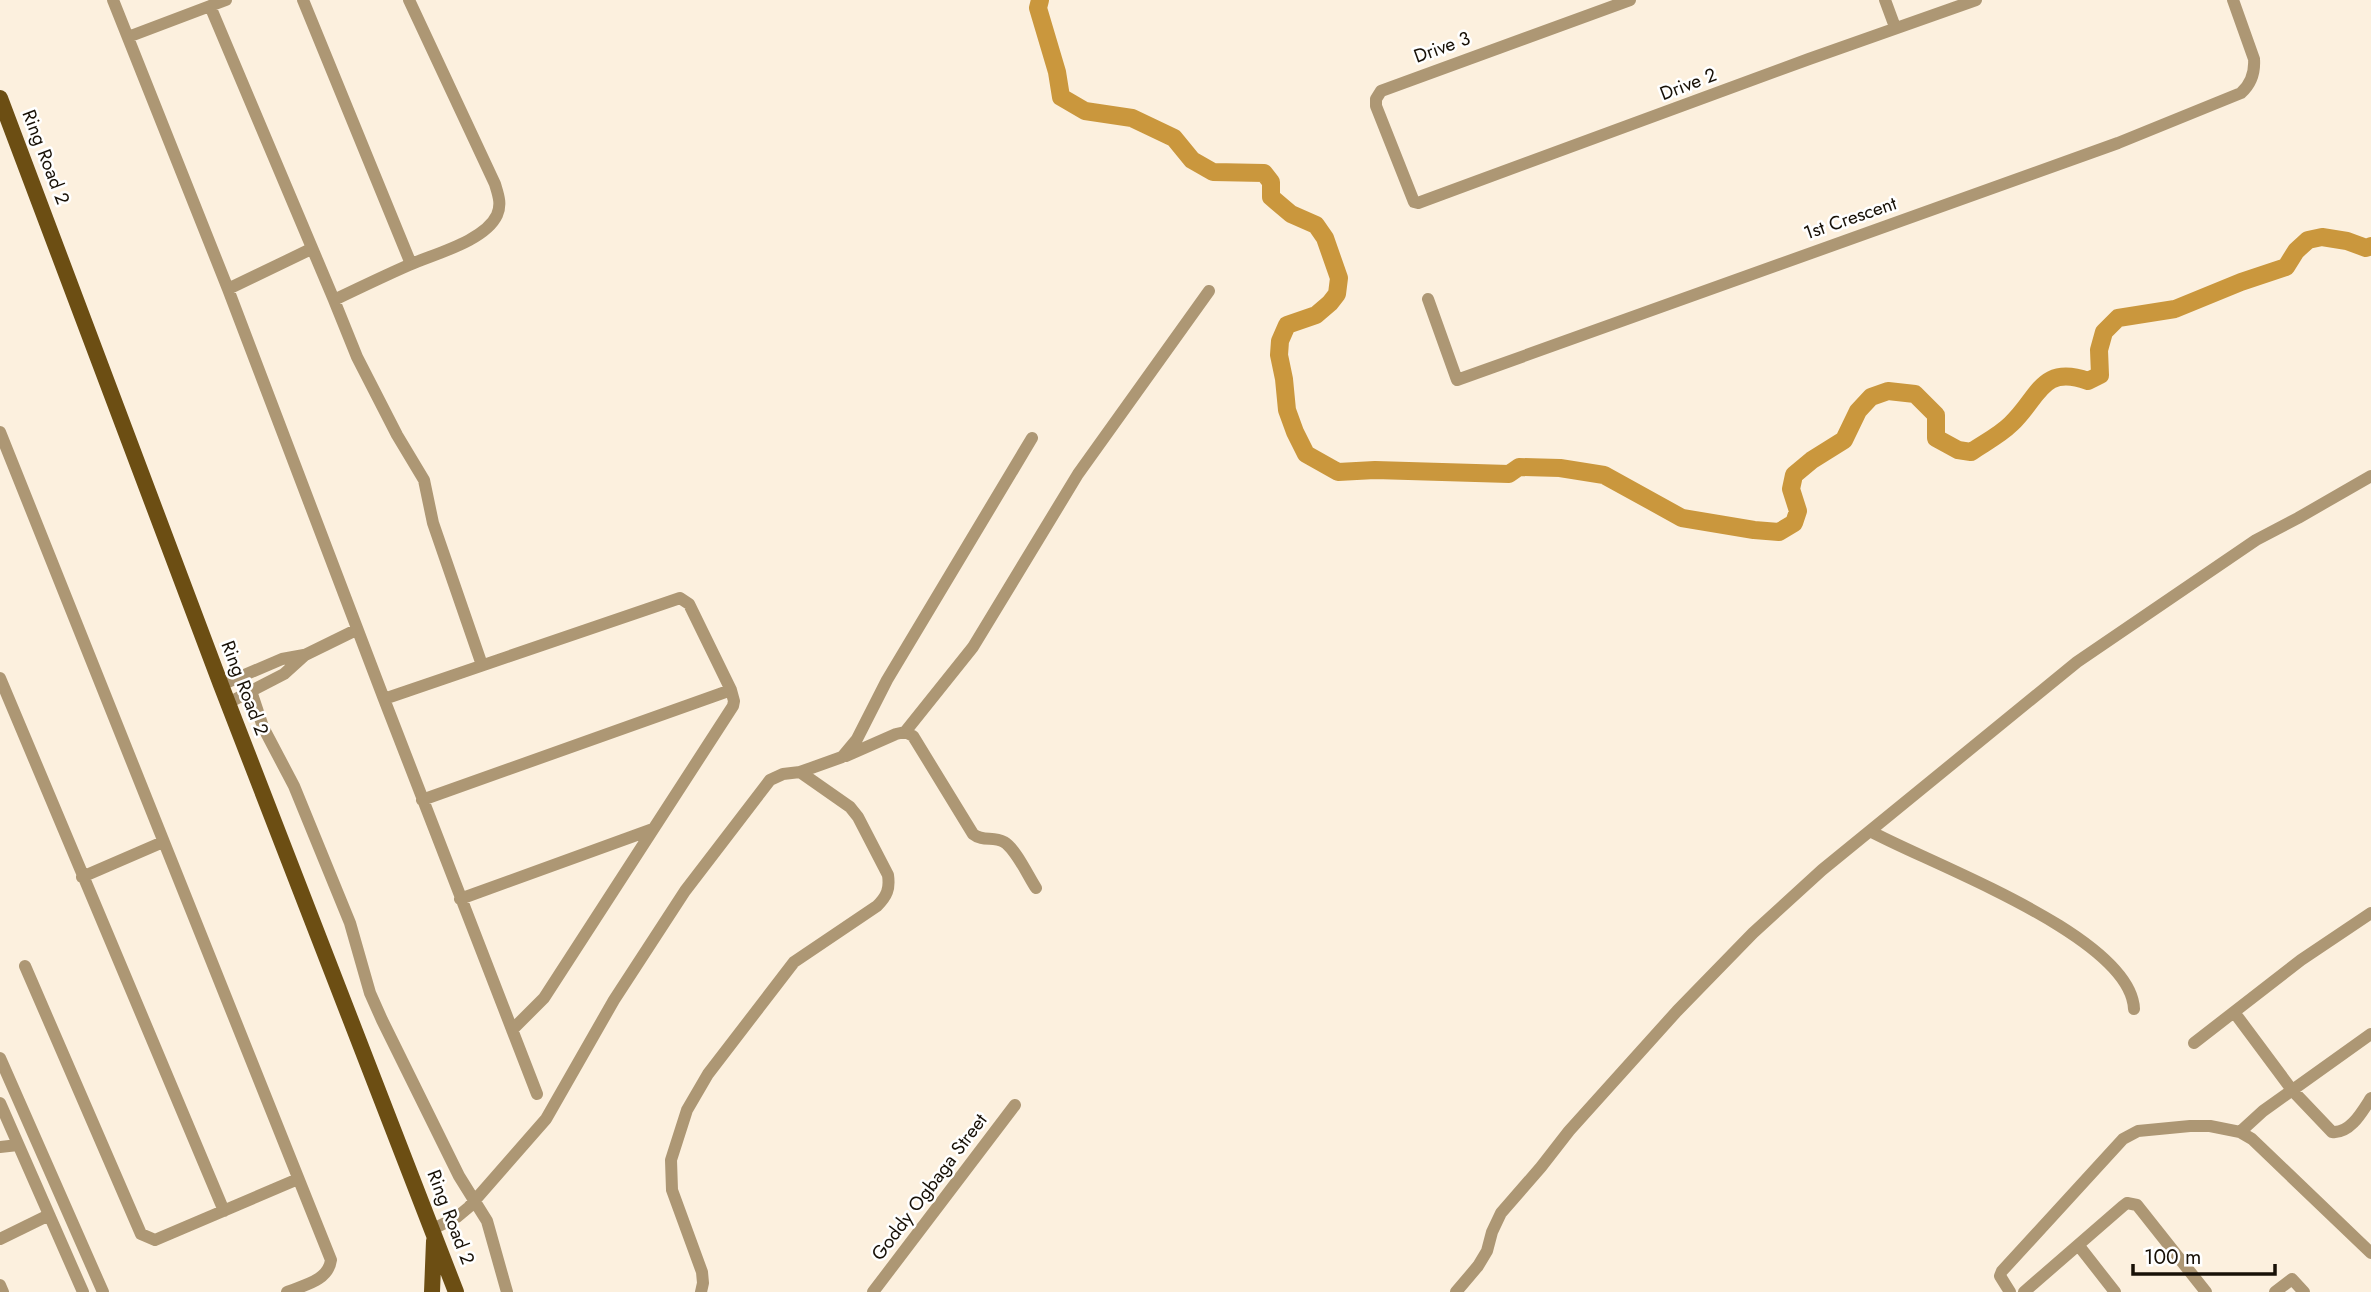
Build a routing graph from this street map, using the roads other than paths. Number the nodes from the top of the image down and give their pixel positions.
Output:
1 (113, 0) edge
2 (226, 0) edge
3 (303, 0) edge
4 (409, 0) edge
5 (1630, 0) edge
6 (1885, 0) edge
7 (1976, 0) edge
8 (2233, 0) edge
9 (210, 6) junction
10 (1895, 27) junction
11 (128, 37) junction
12 (0, 97) edge
13 (1414, 202) joint
14 (311, 249) junction
15 (411, 264) junction
16 (228, 289) junction
17 (1209, 291) dead end
18 (1428, 299) dead end
19 (334, 300) junction
20 (0, 432) edge
21 (1032, 438) dead end
22 (2371, 476) edge
23 (356, 630) junction
24 (305, 655) junction
25 (482, 665) junction
26 (0, 678) edge
27 (221, 685) junction
28 (731, 690) junction
29 (251, 691) junction
30 (384, 699) junction
31 (228, 703) junction
32 (905, 732) junction
33 (842, 757) junction
34 (800, 772) junction
35 (422, 800) junction
36 (654, 828) junction
37 (1870, 831) junction
38 (163, 842) junction
39 (82, 877) junction
40 (1036, 888) dead end
41 (460, 899) junction
42 (2371, 913) edge
43 (25, 965) dead end
44 (2134, 1009) dead end
45 (2234, 1012) junction
46 (512, 1030) junction
47 (2371, 1034) edge
48 (2194, 1043) dead end
49 (0, 1058) edge
50 (2292, 1090) junction
51 (537, 1094) dead end
52 (2371, 1098) edge
53 (0, 1103) edge
54 (1015, 1105) dead end
55 (2240, 1132) junction
56 (18, 1145) junction
57 (0, 1147) edge
58 (299, 1179) junction
59 (474, 1201) junction
60 (225, 1211) junction
61 (49, 1215) junction
62 (434, 1230) junction
63 (0, 1239) edge
64 (2079, 1246) junction
65 (2371, 1253) edge
66 (0, 1285) edge
67 (4, 1292) edge
68 (83, 1292) edge
69 (103, 1292) edge
70 (287, 1292) edge
71 (432, 1292) edge
72 (456, 1292) edge
73 (507, 1292) edge
74 (701, 1292) edge
75 (873, 1292) edge
76 (1456, 1292) edge
77 (2010, 1292) edge
78 (2024, 1292) edge
79 (2115, 1292) edge
80 (2206, 1292) edge
81 (2275, 1292) edge
82 (2304, 1292) edge

1 - 11 street
2 - 9 street
3 - 15 street
4 - 15 street
5 - 13 street, Drive 3
6 - 10 street
7 - 10 street, Drive 2
8 - 18 street, 1st Crescent
9 - 11 street
9 - 14 street
10 - 13 street, Drive 2
11 - 16 street
12 - 27 main road, Ring Road 2
14 - 16 street
14 - 19 street
15 - 19 street
16 - 23 street
17 - 32 street
19 - 25 street
20 - 38 street
21 - 33 street
22 - 37 street
23 - 24 street
23 - 30 street
24 - 27 street
24 - 29 street
25 - 28 street
25 - 30 street
26 - 39 street
27 - 31 main road, Ring Road 2
28 - 35 street
28 - 36 street
29 - 31 street
29 - 59 street
30 - 35 street
31 - 62 main road, Ring Road 2
32 - 33 street
32 - 40 street
33 - 34 street
34 - 59 street
34 - 74 street
35 - 41 street
36 - 41 street
36 - 46 street
37 - 44 street
37 - 76 street
38 - 39 street
38 - 58 street
39 - 60 street
41 - 46 street
42 - 45 street
43 - 60 street
45 - 48 street
45 - 50 street
46 - 51 street
47 - 50 street
49 - 69 street
50 - 52 street
50 - 55 street
53 - 56 street
54 - 75 street, Goddy Ogbaga Street
55 - 65 street
55 - 77 street
56 - 57 street
56 - 61 street
58 - 60 street
58 - 70 street
59 - 62 street
59 - 73 street
61 - 63 street
61 - 68 street
62 - 71 main road
62 - 72 main road, Ring Road 2
64 - 78 street
64 - 79 street
64 - 80 street
66 - 67 street
81 - 82 street

